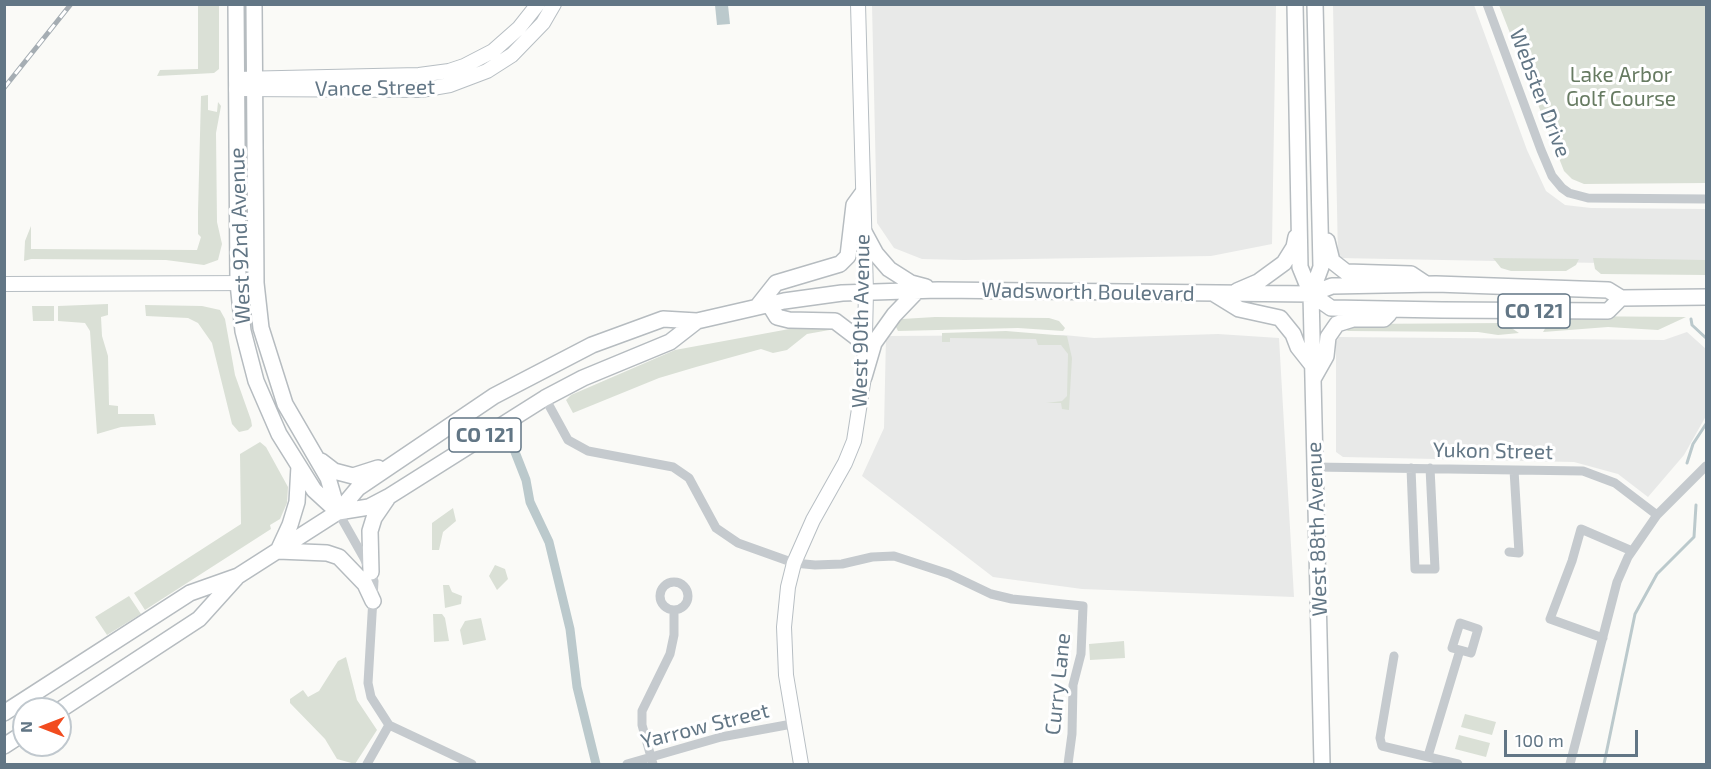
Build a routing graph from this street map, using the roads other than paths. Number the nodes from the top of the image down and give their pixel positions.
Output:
1 (236, 4) edge
2 (254, 4) edge
3 (538, 4) edge
4 (554, 4) edge
5 (858, 4) edge
6 (1295, 4) edge
7 (1315, 4) edge
8 (1487, 4) edge
9 (255, 83) junction
10 (236, 84) junction
11 (862, 194) junction
12 (1707, 200) edge
13 (1319, 215) junction
14 (1299, 226) junction
15 (863, 230) junction
16 (4, 284) edge
17 (238, 284) junction
18 (256, 284) junction
19 (1426, 284) junction
20 (938, 290) junction
21 (917, 291) junction
22 (866, 292) junction
23 (1213, 293) junction
24 (1232, 293) junction
25 (1311, 294) junction
26 (1707, 297) edge
27 (1621, 298) junction
28 (763, 305) junction
29 (1393, 309) junction
30 (697, 321) junction
31 (865, 350) junction
32 (1313, 373) junction
33 (864, 377) junction
34 (546, 398) junction
35 (317, 458) junction
36 (400, 458) junction
37 (299, 466) junction
38 (1707, 466) edge
39 (1314, 467) junction
40 (1411, 468) junction
41 (1430, 468) junction
42 (1514, 470) junction
43 (388, 497) junction
44 (338, 512) junction
45 (1657, 515) junction
46 (278, 551) junction
47 (1632, 551) junction
48 (1509, 552) dead end
49 (794, 563) junction
50 (371, 572) junction
51 (238, 576) junction
52 (373, 601) junction
53 (674, 610) dead end
54 (1603, 638) junction
55 (1460, 650) dead end
56 (1394, 656) dead end
57 (72, 702) edge
58 (4, 713) edge
59 (792, 724) junction
60 (389, 725) junction
61 (1428, 756) junction
62 (652, 761) edge
63 (367, 765) edge
64 (472, 765) edge
65 (627, 765) edge
66 (801, 765) edge
67 (1068, 765) edge
68 (1322, 765) edge
69 (1458, 765) edge
70 (1570, 765) edge

1 - 10 main road, West 92nd Avenue
2 - 9 main road, West 92nd Avenue
3 - 9 street, Vance Street
4 - 9 street, Vance Street
5 - 11 street, West 90th Avenue
6 - 14 main road, West 88th Avenue
7 - 13 main road, West 88th Avenue
8 - 12 street, Webster Drive
9 - 10 street, Vance Street
9 - 18 main road, West 92nd Avenue
10 - 17 main road, West 92nd Avenue
11 - 15 street, West 90th Avenue
11 - 28 main road
13 - 19 main road
13 - 25 main road, West 88th Avenue
14 - 24 main road
14 - 25 main road, West 88th Avenue
15 - 20 main road
15 - 22 street, West 90th Avenue
16 - 17 street
17 - 18 street
17 - 37 main road, West 92nd Avenue
18 - 35 main road, West 92nd Avenue
19 - 25 main road, Wadsworth Boulevard / CO 121
19 - 27 main road, Wadsworth Boulevard / CO 121
20 - 21 main road, Wadsworth Boulevard / CO 121
20 - 23 main road, Wadsworth Boulevard / CO 121
21 - 22 main road, Wadsworth Boulevard / CO 121
21 - 33 main road
22 - 28 main road, CO 121
22 - 31 street, West 90th Avenue
23 - 24 main road, Wadsworth Boulevard / CO 121
23 - 32 main road
24 - 25 main road, Wadsworth Boulevard / CO 121
25 - 29 main road, Wadsworth Boulevard / CO 121
25 - 32 main road, West 88th Avenue
26 - 27 main road, Wadsworth Boulevard / CO 121
27 - 29 main road, Wadsworth Boulevard / CO 121
28 - 30 main road, CO 121
28 - 31 main road
29 - 32 main road
30 - 34 main road, CO 121
30 - 36 main road, CO 121
31 - 33 street, West 90th Avenue
32 - 39 main road, West 88th Avenue
33 - 49 street, West 90th Avenue
34 - 43 main road, CO 121
34 - 49 street
35 - 36 main road
35 - 44 main road, West 92nd Avenue
36 - 44 main road, CO 121
37 - 44 main road, West 92nd Avenue
37 - 46 main road
38 - 45 street
39 - 40 street, Yukon Street
39 - 68 main road, West 88th Avenue
40 - 41 street, Yukon Street
40 - 41 street
41 - 42 street, Yukon Street
42 - 45 street, Yukon Street
42 - 48 street
43 - 44 main road, CO 121
43 - 50 main road
44 - 46 main road, CO 121
44 - 50 street, West 92nd Avenue
45 - 47 street
46 - 51 main road, CO 121
46 - 52 main road
47 - 54 street
47 - 54 street
49 - 59 street, West 90th Avenue
49 - 67 street, Curry Lane
50 - 52 street, West 92nd Avenue
51 - 57 main road, CO 121
51 - 58 main road, CO 121
52 - 60 street, West 92nd Avenue
53 - 62 street
54 - 70 street
55 - 61 street
56 - 61 street
59 - 62 street, Yarrow Street
59 - 66 street, West 90th Avenue
60 - 63 street
60 - 64 street
61 - 69 street
62 - 65 street, Yarrow Street

